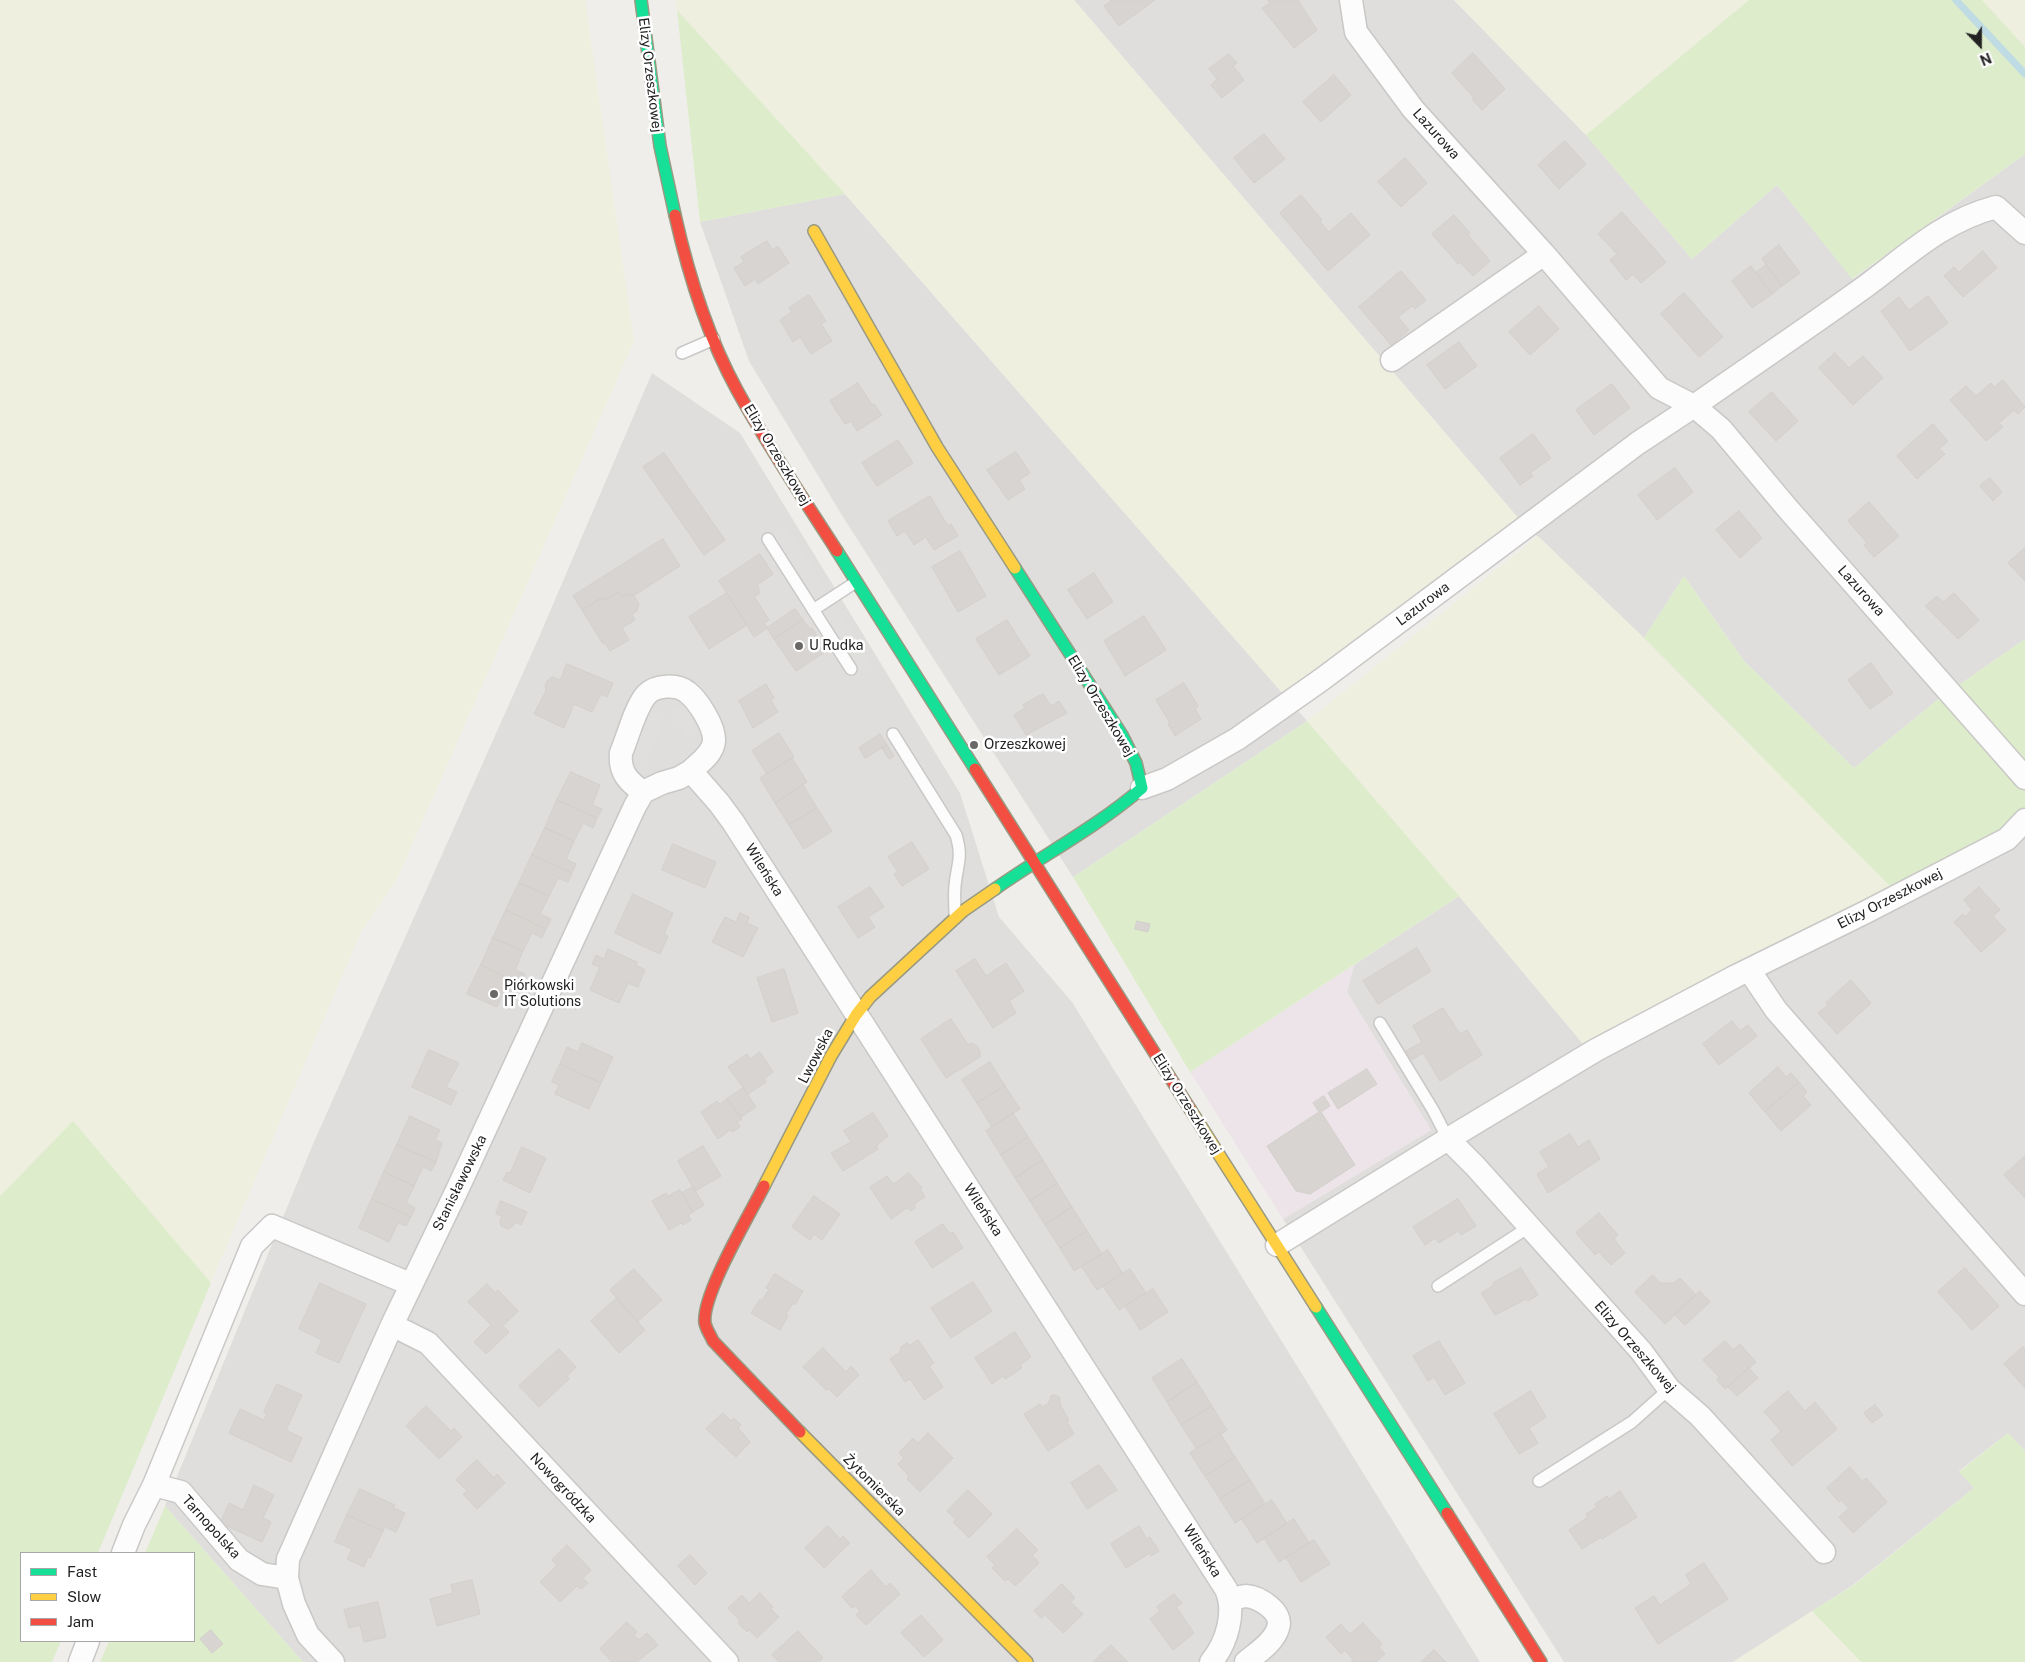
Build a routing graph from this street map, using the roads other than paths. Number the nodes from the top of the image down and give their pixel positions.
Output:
1 (641, 0) edge
2 (1351, 0) edge
3 (814, 231) dead end
4 (2025, 233) edge
5 (1544, 254) junction
6 (714, 339) junction
7 (682, 353) dead end
8 (1392, 360) dead end
9 (1694, 406) junction
10 (768, 539) dead end
11 (856, 582) junction
12 (813, 610) junction
13 (851, 669) dead end
14 (893, 734) dead end
15 (691, 771) junction
16 (2025, 778) edge
17 (1142, 788) junction
18 (643, 792) junction
19 (2025, 820) edge
20 (1032, 862) junction
21 (955, 918) junction
22 (1750, 970) junction
23 (856, 1015) junction
24 (1380, 1023) dead end
25 (1448, 1139) junction
26 (1529, 1227) junction
27 (1277, 1245) junction
28 (410, 1284) junction
29 (1438, 1286) dead end
30 (2025, 1294) edge
31 (705, 1324) joint
32 (392, 1325) junction
33 (1669, 1389) junction
34 (1539, 1481) dead end
35 (154, 1485) junction
36 (123, 1552) edge
37 (1824, 1552) dead end
38 (287, 1578) junction
39 (1231, 1600) junction
40 (88, 1642) edge
41 (80, 1662) edge
42 (333, 1662) edge
43 (727, 1662) edge
44 (1027, 1662) edge
45 (1212, 1662) edge
46 (1246, 1662) edge
47 (1541, 1662) edge

1 - 6 street, Elizy Orzeszkowej
2 - 5 street, Lazurowa
3 - 17 street, Elizy Orzeszkowej
4 - 9 street, Lazurowa
5 - 8 street
5 - 9 street, Lazurowa
6 - 7 lane
6 - 11 street, Elizy Orzeszkowej
9 - 16 street, Lazurowa
9 - 17 street, Lazurowa
10 - 12 lane
11 - 12 lane
11 - 20 street, Elizy Orzeszkowej
12 - 13 lane
14 - 21 lane
15 - 18 street
15 - 18 street
15 - 23 street, Wileńska
17 - 20 street
18 - 28 street, Stanisławowska
19 - 22 street, Elizy Orzeszkowej
20 - 21 street, Lwowska
20 - 27 street, Elizy Orzeszkowej
21 - 23 street, Lwowska
22 - 25 street, Elizy Orzeszkowej
22 - 30 street
23 - 31 street, Lwowska
23 - 39 street, Wileńska
24 - 25 lane
25 - 26 street, Elizy Orzeszkowej
25 - 27 street, Elizy Orzeszkowej
26 - 29 lane
26 - 33 street, Elizy Orzeszkowej
27 - 47 street, Elizy Orzeszkowej
28 - 32 street, Stanisławowska
28 - 35 street
31 - 44 street, Żytomierska
32 - 38 street, Stanisławowska
32 - 43 street, Nowogródzka
33 - 34 lane
33 - 37 street, Elizy Orzeszkowej
35 - 36 street
35 - 38 street, Tarnopolska
38 - 42 street
39 - 45 street
39 - 46 street
40 - 41 street

